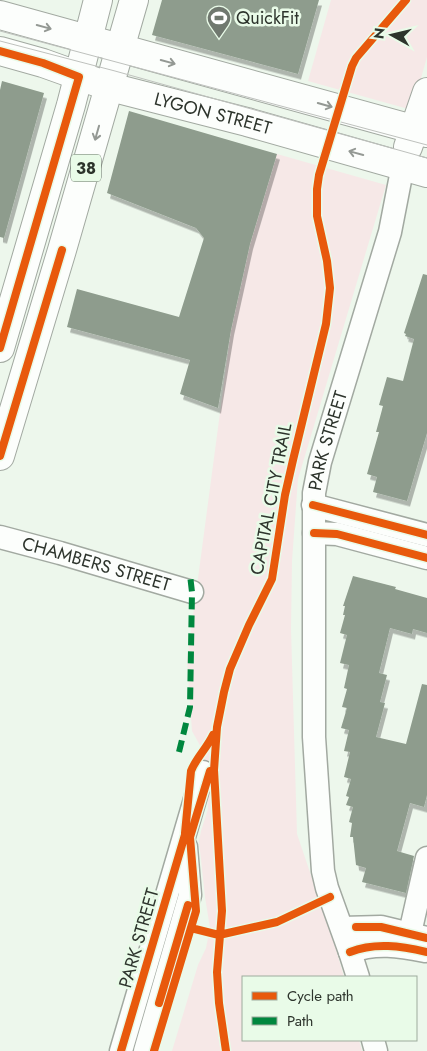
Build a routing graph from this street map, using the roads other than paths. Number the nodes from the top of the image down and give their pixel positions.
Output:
1 (98, 0) edge
2 (134, 0) edge
3 (0, 15) edge
4 (88, 39) junction
5 (121, 49) junction
6 (0, 51) edge
7 (79, 77) junction
8 (110, 86) junction
9 (427, 92) edge
10 (423, 132) edge
11 (415, 170) edge
12 (32, 241) junction
13 (62, 250) junction
14 (0, 348) edge
15 (0, 456) edge
16 (313, 504) junction
17 (314, 533) junction
18 (427, 535) edge
19 (0, 537) edge
20 (427, 558) edge
21 (192, 592) dead end
22 (203, 772) dead end
23 (185, 834) junction
24 (427, 858) edge
25 (342, 928) junction
26 (418, 935) edge
27 (350, 952) junction
28 (427, 952) edge
29 (358, 976) edge
30 (121, 1051) edge
31 (145, 1051) edge

1 - 4 street, 38
2 - 5 street, 38
3 -> 4 street
4 - 5 street
4 - 7 street, 38
5 - 8 street, 38
5 -> 10 street
6 - 7 street, LYGON STREET
7 - 8 street, LYGON STREET
7 - 12 street, 38
11 -> 8 street, LYGON STREET
8 -> 13 street, 38
9 - 10 street, PARK STREET
10 - 11 street, PARK STREET
11 - 16 street, PARK STREET
12 - 13 street
12 - 14 street, 38
13 - 15 street, 38
16 - 17 street, PARK STREET
16 - 18 street
17 - 20 street
17 - 25 street, PARK STREET
19 - 21 street, CHAMBERS STREET
22 - 23 street, PARK STREET
23 - 30 street, PARK STREET
23 - 31 street, PARK STREET
24 - 26 street
25 - 26 street
25 - 27 street, PARK STREET
27 - 28 street
27 - 29 street, PARK STREET

